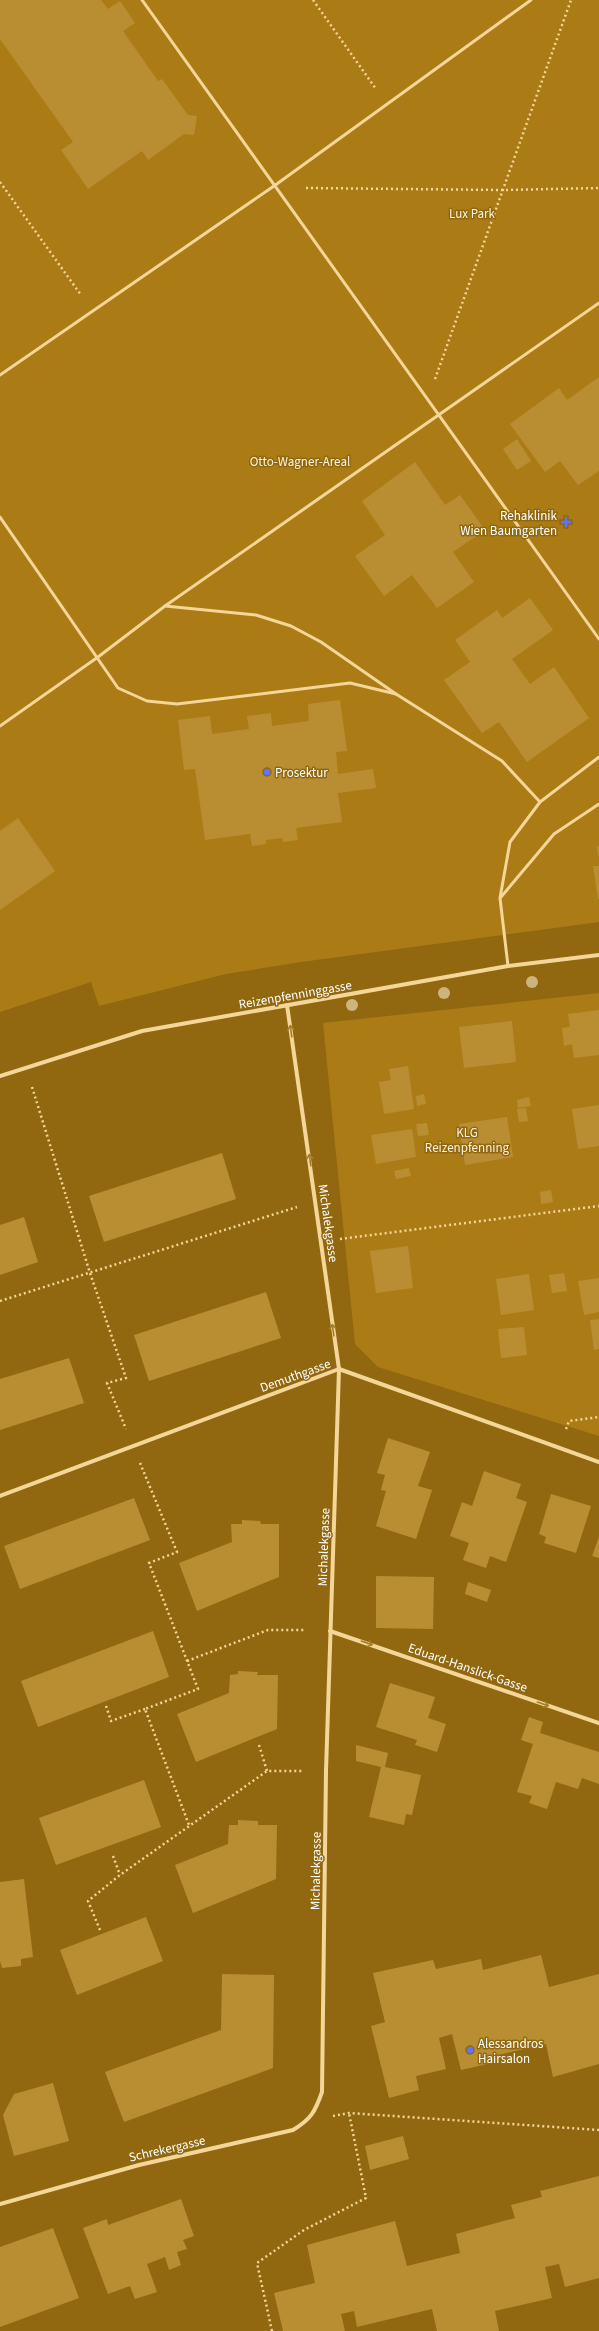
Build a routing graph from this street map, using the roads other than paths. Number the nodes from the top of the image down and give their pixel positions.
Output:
1 (142, 0) edge
2 (532, 0) edge
3 (274, 186) junction
4 (599, 303) edge
5 (0, 375) edge
6 (438, 415) junction
7 (0, 517) edge
8 (165, 606) junction
9 (599, 639) edge
10 (98, 657) junction
11 (396, 694) junction
12 (0, 726) edge
13 (599, 757) edge
14 (540, 802) junction
15 (599, 804) edge
16 (500, 898) junction
17 (599, 955) edge
18 (508, 966) junction
19 (287, 1005) junction
20 (0, 1076) edge
21 (338, 1369) junction
22 (599, 1462) edge
23 (0, 1496) edge
24 (330, 1631) junction
25 (599, 1723) edge
26 (322, 2092) joint
27 (0, 2204) edge

1 - 3 lane
2 - 3 lane
3 - 5 lane
3 - 6 lane
4 - 6 lane
6 - 8 lane
6 - 9 lane
7 - 10 lane
8 - 10 lane
8 - 11 lane
10 - 11 lane
10 - 12 lane
11 - 14 lane
13 - 14 lane
14 - 16 lane
15 - 16 lane
16 - 18 lane
17 - 18 street, Reizenpfenninggasse
18 - 19 street, Reizenpfenninggasse
19 - 20 street, Reizenpfenninggasse
21 -> 19 street, Michalekgasse
21 - 22 street, Demuthgasse
21 - 23 street, Demuthgasse
21 - 24 street, Michalekgasse
24 -> 25 street, Eduard-Hanslick-Gasse
24 - 26 street, Michalekgasse
26 - 27 street, Schrekergasse

